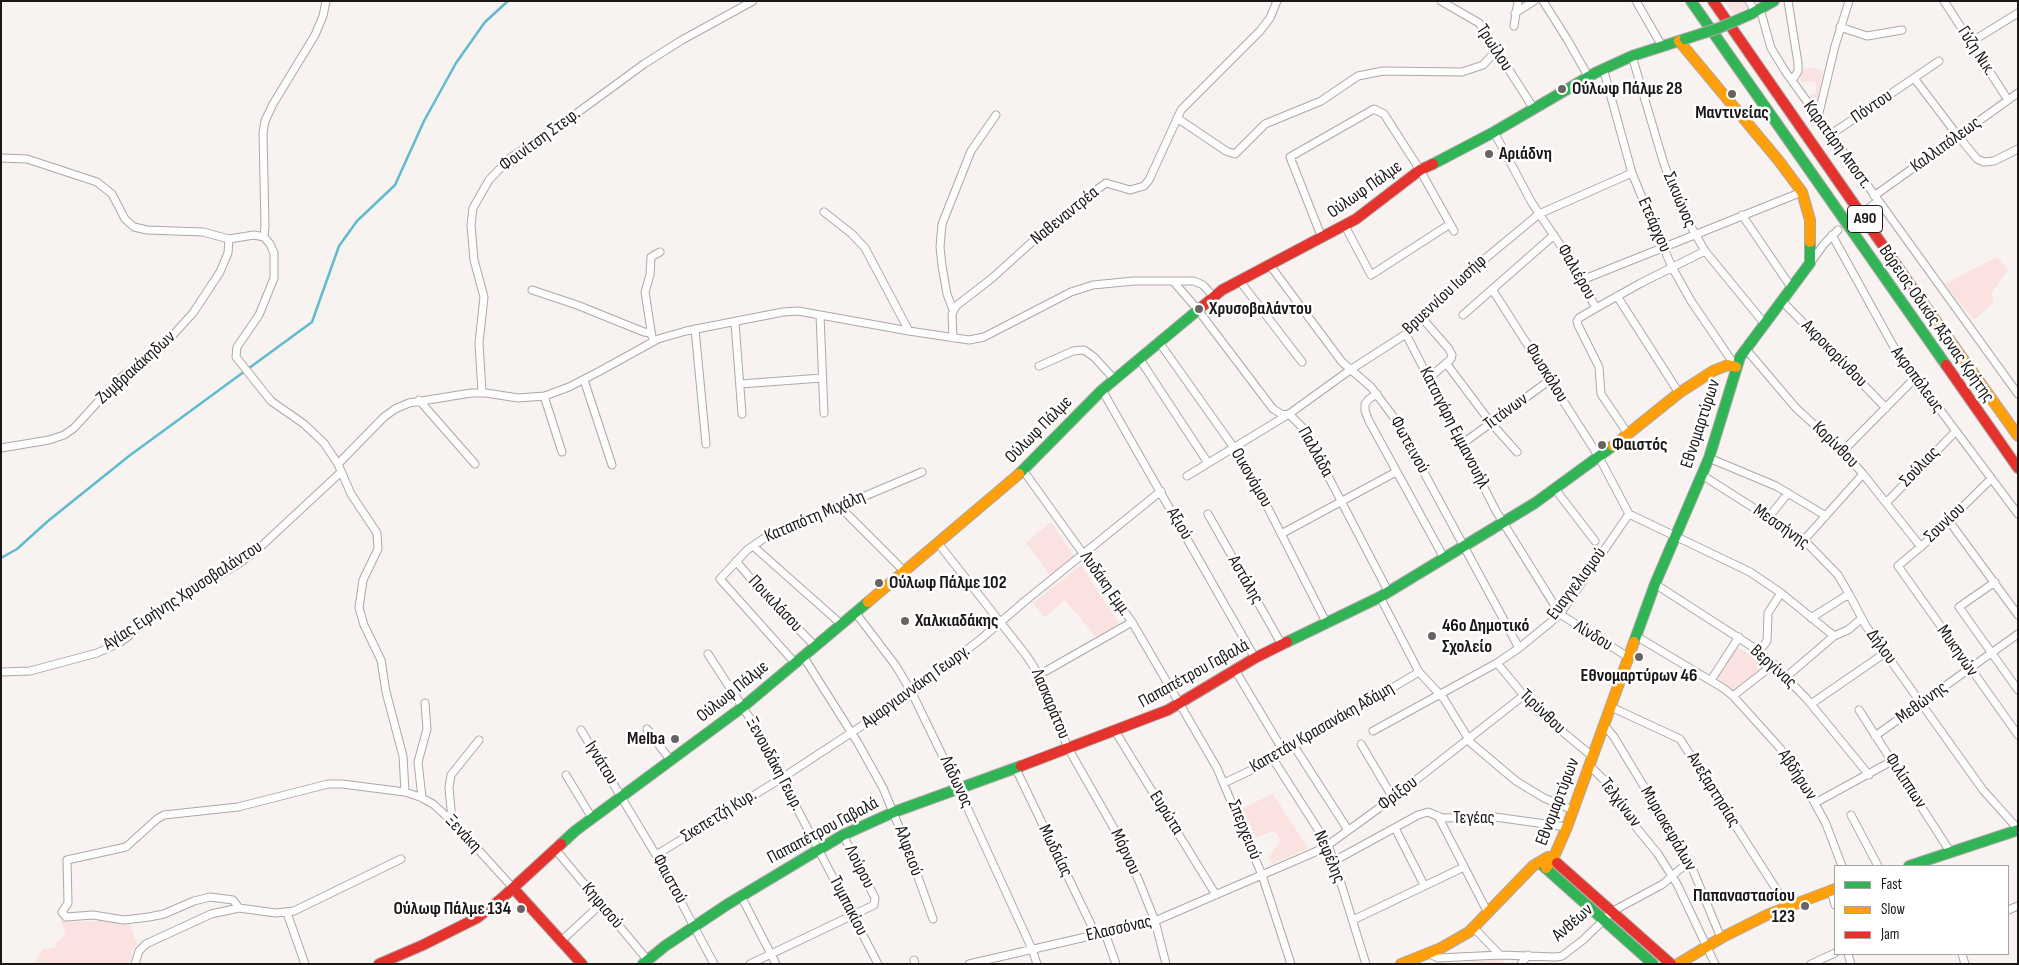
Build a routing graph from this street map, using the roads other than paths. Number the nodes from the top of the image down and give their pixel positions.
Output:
1 (326, 1) edge
2 (753, 1) edge
3 (1277, 1) edge
4 (1441, 1) edge
5 (1518, 1) edge
6 (1534, 1) edge
7 (1543, 1) edge
8 (1636, 1) edge
9 (1691, 1) edge
10 (1713, 1) edge
11 (1749, 1) edge
12 (1774, 1) edge
13 (1788, 1) edge
14 (1849, 1) edge
15 (1944, 1) edge
16 (1756, 12) junction
17 (1515, 13) junction
18 (2018, 13) edge
19 (1514, 26) dead end
20 (1840, 28) junction
21 (1902, 30) dead end
22 (1682, 40) junction
23 (1970, 42) junction
24 (1662, 46) junction
25 (1496, 52) junction
26 (1632, 56) junction
27 (1939, 61) dead end
28 (1603, 68) junction
29 (1588, 76) junction
30 (1914, 78) junction
31 (1792, 81) junction
32 (2018, 93) edge
33 (2008, 100) junction
34 (1534, 109) junction
35 (996, 115) dead end
36 (1818, 117) junction
37 (1177, 118) junction
38 (1494, 132) junction
39 (1830, 135) junction
40 (1958, 136) junction
41 (2018, 149) edge
42 (1, 158) edge
43 (1420, 170) junction
44 (1632, 173) junction
45 (1802, 192) junction
46 (1876, 199) junction
47 (1869, 208) dead end
48 (824, 212) dead end
49 (1539, 214) junction
50 (1742, 215) junction
51 (1344, 226) junction
52 (1838, 230) dead end
53 (1554, 235) junction
54 (1832, 235) junction
55 (1694, 236) junction
56 (264, 237) junction
57 (1322, 238) junction
58 (229, 239) junction
59 (1664, 248) junction
60 (1705, 251) junction
61 (660, 252) dead end
62 (1810, 263) junction
63 (1269, 264) junction
64 (1672, 267) junction
65 (1239, 280) junction
66 (1582, 280) junction
67 (1173, 281) junction
68 (1791, 287) junction
69 (1492, 289) junction
70 (532, 290) dead end
71 (1214, 296) junction
72 (1617, 296) junction
73 (1781, 300) junction
74 (1596, 308) junction
75 (953, 310) junction
76 (1198, 310) junction
77 (820, 315) junction
78 (1463, 316) dead end
79 (1422, 318) junction
80 (735, 323) junction
81 (1764, 323) junction
82 (695, 330) junction
83 (909, 331) junction
84 (651, 332) junction
85 (1406, 334) junction
86 (953, 338) junction
87 (652, 341) junction
88 (1159, 342) junction
89 (1745, 348) junction
90 (1139, 358) junction
91 (1302, 362) dead end
92 (1446, 363) junction
93 (1039, 366) dead end
94 (1736, 367) junction
95 (1350, 370) junction
96 (822, 378) junction
97 (1915, 378) junction
98 (1114, 379) junction
99 (1428, 379) junction
100 (584, 380) junction
101 (1550, 380) junction
102 (740, 384) junction
103 (1102, 390) junction
104 (482, 392) junction
105 (1679, 393) junction
106 (1377, 394) junction
107 (2018, 394) edge
108 (544, 396) junction
109 (419, 400) junction
110 (1886, 408) junction
111 (824, 413) dead end
112 (742, 414) dead end
113 (1290, 414) junction
114 (1491, 423) junction
115 (1955, 432) junction
116 (1628, 434) junction
117 (2018, 436) edge
118 (1999, 441) junction
119 (706, 444) dead end
120 (1462, 444) junction
121 (1233, 447) junction
122 (1, 448) edge
123 (1843, 451) junction
124 (562, 452) dead end
125 (1517, 452) dead end
126 (1599, 457) junction
127 (1709, 458) junction
128 (1208, 463) junction
129 (338, 464) junction
130 (475, 464) dead end
131 (612, 465) dead end
132 (2018, 468) edge
133 (1023, 470) junction
134 (342, 472) junction
135 (922, 472) dead end
136 (1396, 472) junction
137 (1863, 474) junction
138 (1702, 475) junction
139 (1186, 476) dead end
140 (1991, 479) junction
141 (2018, 479) edge
142 (1555, 489) junction
143 (1161, 491) junction
144 (1788, 493) junction
145 (1341, 502) junction
146 (1886, 503) junction
147 (840, 507) junction
148 (1208, 514) dead end
149 (1629, 514) junction
150 (2018, 514) edge
151 (1826, 516) junction
152 (1769, 517) junction
153 (1949, 521) junction
154 (1503, 522) junction
155 (1281, 534) junction
156 (1675, 535) junction
157 (1804, 540) junction
158 (1595, 541) dead end
159 (938, 543) junction
160 (1464, 544) junction
161 (753, 546) junction
162 (1921, 547) junction
163 (1084, 554) junction
164 (1444, 558) junction
165 (736, 561) junction
166 (1898, 566) joint
167 (904, 571) junction
168 (720, 579) joint
169 (1995, 582) junction
170 (1655, 584) junction
171 (1781, 593) junction
172 (1850, 594) junction
173 (1384, 595) junction
174 (855, 612) junction
175 (1560, 614) junction
176 (2018, 615) edge
177 (1811, 618) junction
178 (1861, 619) junction
179 (1000, 622) junction
180 (1132, 622) junction
181 (841, 624) junction
182 (1327, 624) junction
183 (2018, 634) edge
184 (1636, 636) junction
185 (1834, 636) junction
186 (1738, 637) junction
187 (1282, 645) junction
188 (815, 646) junction
189 (1519, 648) junction
190 (1759, 651) junction
191 (1886, 653) junction
192 (1991, 653) junction
193 (708, 654) dead end
194 (1628, 657) junction
195 (1255, 658) junction
196 (799, 660) junction
197 (1497, 663) junction
198 (1774, 664) junction
199 (1970, 669) junction
200 (1235, 670) junction
201 (1, 672) edge
202 (1419, 672) junction
203 (1039, 675) junction
204 (1786, 677) junction
205 (1711, 680) junction
206 (2018, 690) edge
207 (912, 693) junction
208 (1441, 694) junction
209 (1523, 696) junction
210 (1733, 696) junction
211 (425, 703) dead end
212 (1922, 703) junction
213 (1179, 704) junction
214 (1811, 704) junction
215 (744, 706) junction
216 (1611, 707) junction
217 (1859, 710) dead end
218 (1604, 725) junction
219 (647, 729) dead end
220 (581, 730) dead end
221 (1116, 731) junction
222 (1373, 731) dead end
223 (852, 734) junction
224 (2018, 735) edge
225 (1875, 736) junction
226 (1468, 739) junction
227 (479, 740) dead end
228 (1362, 744) dead end
229 (1294, 746) junction
230 (1068, 748) junction
231 (1284, 752) junction
232 (1273, 759) junction
233 (670, 761) junction
234 (1591, 761) junction
235 (1892, 761) junction
236 (1015, 767) junction
237 (566, 775) dead end
238 (1869, 775) junction
239 (782, 778) junction
240 (1224, 783) junction
241 (959, 788) junction
242 (405, 792) junction
243 (622, 796) junction
244 (422, 798) junction
245 (1393, 798) junction
246 (1815, 803) junction
247 (1573, 810) junction
248 (894, 812) junction
249 (1851, 815) dead end
250 (1438, 816) junction
251 (592, 818) junction
252 (452, 820) junction
253 (1567, 827) junction
254 (1395, 828) junction
255 (2018, 829) edge
256 (1348, 830) junction
257 (843, 835) junction
258 (1328, 845) junction
259 (555, 849) junction
260 (818, 849) junction
261 (1951, 852) junction
262 (656, 855) junction
263 (1552, 858) junction
264 (401, 859) dead end
265 (1334, 861) junction
266 (1929, 863) edge
267 (1690, 864) junction
268 (1543, 865) junction
269 (1842, 865) edge
270 (1877, 865) edge
271 (1916, 865) edge
272 (1464, 867) junction
273 (1262, 875) junction
274 (1672, 876) junction
275 (1424, 885) junction
276 (513, 888) junction
277 (1833, 889) edge
278 (1216, 895) junction
279 (741, 896) junction
280 (600, 905) junction
281 (1787, 906) junction
282 (240, 908) junction
283 (1612, 911) junction
284 (287, 913) junction
285 (1488, 913) junction
286 (853, 916) junction
287 (1603, 918) junction
288 (933, 919) dead end
289 (1353, 920) junction
290 (1155, 921) junction
291 (695, 926) junction
292 (1474, 928) junction
293 (1105, 934) junction
294 (1096, 935) junction
295 (1721, 938) junction
296 (561, 941) junction
297 (1707, 946) junction
298 (1032, 948) junction
299 (1428, 953) junction
300 (1834, 953) edge
301 (771, 954) junction
302 (1500, 954) junction
303 (1528, 955) junction
304 (1556, 957) junction
305 (397, 960) edge
306 (1462, 961) edge
307 (647, 962) edge
308 (135, 964) edge
309 (305, 964) edge
310 (379, 964) edge
311 (582, 964) edge
312 (714, 964) edge
313 (750, 964) edge
314 (776, 964) edge
315 (878, 964) edge
316 (969, 964) edge
317 (1037, 964) edge
318 (1116, 964) edge
319 (1166, 964) edge
320 (1291, 964) edge
321 (1366, 964) edge
322 (1401, 964) edge
323 (1521, 964) edge
324 (1551, 964) edge
325 (1653, 964) edge
326 (1671, 964) edge
327 (1678, 964) edge
328 (1715, 964) edge
329 (1811, 964) edge

1 - 56 street
2 - 104 street, Φοινίτση Στεφ.
3 - 37 street, Ναθεναντρέα
4 - 25 street, Τρωίλου
5 - 17 street
6 - 17 street
7 - 29 street
8 - 24 street
9 - 118 main road, Βόρειος Οδικός Άξονας Κρήτης / Α90
10 - 117 main road, Βόρειος Οδικός Άξονας Κρήτης / Α90
11 - 16 street, Καρατάρη Αποστ.
12 - 16 main road, Ούλωφ Πάλμε
13 - 31 street
14 - 20 street
15 - 23 street, Γύζη Νικ.
16 - 22 main road, Ούλωφ Πάλμε, bridge
16 - 31 street, Καρατάρη Αποστ.
17 - 19 street
18 - 23 street
20 - 21 street
20 - 36 street
22 - 24 main road, Ούλωφ Πάλμε
22 - 45 main road
23 - 33 street, Γύζη Νικ.
24 - 26 main road, Ούλωφ Πάλμε
25 - 34 street, Τρωίλου
25 - 37 street
26 - 28 main road, Ούλωφ Πάλμε
26 - 55 street, Σικυώνος
27 - 30 street, Πόντου
28 - 29 main road, Ούλωφ Πάλμε
28 - 44 street, Ετεάρχου
29 - 34 main road, Ούλωφ Πάλμε
30 - 39 street, Πόντου
30 - 40 street
31 - 36 street, Καρατάρη Αποστ.
32 - 33 street, Καλλιπόλεως
33 - 40 street, Καλλιπόλεως
34 - 38 main road, Ούλωφ Πάλμε
35 - 75 street
36 - 39 street, Καρατάρη Αποστ.
37 - 75 street, Ναθεναντρέα
38 - 43 main road, Ούλωφ Πάλμε
38 - 49 street, Φαλιέρου
39 - 46 street, Καρατάρη Αποστ.
40 - 41 street
40 - 46 street, Καλλιπόλεως
42 - 58 street
43 - 51 main road, Ούλωφ Πάλμε
43 - 51 street
43 - 57 street
44 - 49 street, Βρυεννίου Ιωσήφ
44 - 59 street, Ετεάρχου
45 - 50 street
45 - 62 main road
46 - 47 street, Καλλιπόλεως
46 - 107 street, Καρατάρη Αποστ.
48 - 83 street
49 - 53 street, Φαλιέρου
49 - 79 street, Βρυεννίου Ιωσήφ
50 - 55 street
50 - 68 street
51 - 57 main road, Ούλωφ Πάλμε
52 - 54 street
53 - 66 street, Φαλιέρου
53 - 69 street
54 - 62 street
54 - 97 street, Ακροπόλεως
55 - 59 street
55 - 60 street, Σικυώνος
56 - 58 street
56 - 129 street
57 - 63 main road, Ούλωφ Πάλμε
58 - 122 street, Ζυμβρακάκηδων
59 - 64 street, Ετεάρχου
59 - 66 street
60 - 64 street
60 - 81 street, Σικυώνος
61 - 84 street
62 - 68 main road, Εθνομαρτύρων
63 - 65 main road, Ούλωφ Πάλμε
63 - 95 street, Φωτεινού
64 - 72 street
64 - 94 street, Ετεάρχου
65 - 71 main road, Ούλωφ Πάλμε
65 - 91 street
66 - 74 street, Φαλιέρου
67 - 71 street
67 - 76 street, Παλλάδα
67 - 86 street
68 - 73 main road, Εθνομαρτύρων
69 - 78 street
69 - 101 street, Φωσκόλου
70 - 84 street
71 - 76 main road, Ούλωφ Πάλμε
72 - 74 street
72 - 105 street
73 - 81 main road, Εθνομαρτύρων
73 - 110 street, Ακροκορίνθου
74 - 116 street, Φαλιέρου
75 - 86 street
76 - 88 main road, Ούλωφ Πάλμε
76 - 113 street, Παλλάδα
77 - 80 street
77 - 83 street
77 - 96 street
79 - 85 street, Βρυεννίου Ιωσήφ
79 - 92 street
80 - 82 street
80 - 102 street
81 - 89 main road, Εθνομαρτύρων
82 - 87 street
82 - 119 street
83 - 86 street
84 - 87 street
85 - 95 street, Βρυεννίου Ιωσήφ
85 - 99 street, Κατσιγάρη Εμμανουήλ
87 - 100 street
88 - 90 main road, Ούλωφ Πάλμε
88 - 121 street, Οικονόμου
89 - 94 main road, Εθνομαρτύρων
89 - 123 street, Κορίνθου
90 - 98 main road, Ούλωφ Πάλμε
90 - 128 street
92 - 99 street
92 - 114 street
93 - 98 street
94 - 105 main road, Παπαπέτρου Γαβαλά
94 - 127 main road, Εθνομαρτύρων
95 - 106 street, Φωτεινού
95 - 113 street, Βρυεννίου Ιωσήφ
96 - 102 street
96 - 111 street
97 - 110 street
97 - 115 street, Ακροπόλεως
98 - 103 main road, Ούλωφ Πάλμε
99 - 120 street, Κατσιγάρη Εμμανουήλ
100 - 108 street
100 - 131 street
101 - 114 street, Τιτάνων
101 - 126 street, Φωσκόλου
102 - 112 street
103 - 133 main road, Ούλωφ Πάλμε
103 - 143 street, Αξιού
104 - 108 street
104 - 109 street
105 - 116 main road, Παπαπέτρου Γαβαλά
106 - 136 street
106 - 160 street, Φωτεινού
108 - 124 street
109 - 129 street
109 - 130 street
110 - 123 street
113 - 121 street, Βρυεννίου Ιωσήφ
113 - 145 street, Παλλάδα
114 - 120 street, Τιτάνων
114 - 125 street
115 - 140 street, Ακροπόλεως
115 - 146 street, Σούλιας
116 - 126 main road, Παπαπέτρου Γαβαλά
118 - 132 main road, Βόρειος Οδικός Άξονας Κρήτης / Α90
118 - 141 main road
120 - 154 street, Κατσιγάρη Εμμανουήλ
121 - 128 street, Βρυεννίου Ιωσήφ
121 - 155 street, Οικονόμου
123 - 137 street, Κορίνθου
126 - 142 main road, Παπαπέτρου Γαβαλά
126 - 149 street, Φωσκόλου
127 - 138 main road, Εθνομαρτύρων
127 - 144 street
128 - 139 street, Βρυεννίου Ιωσήφ
129 - 134 street
133 - 159 main road, Ούλωφ Πάλμε
133 - 163 street, Λυδάκη Εμμ.
134 - 201 street, Αγίας Ειρήνης Χρυσοβαλάντου
134 - 242 street
135 - 147 street, Καταπότη Μιχάλη
136 - 145 street
136 - 164 street
137 - 146 street, Κορίνθου
137 - 151 street
138 - 152 street, Μεσσήνης
138 - 156 main road, Εθνομαρτύρων
140 - 150 street, Ακροπόλεως
140 - 153 street, Σουνίου
142 - 154 main road, Παπαπέτρου Γαβαλά
142 - 158 street
143 - 163 street, Αμαργιαννάκη Γεωργ.
143 - 195 street, Αξιού
144 - 151 street
144 - 152 street
145 - 155 street
145 - 173 street, Παλλάδα
146 - 162 street, Κορίνθου
147 - 161 street, Καταπότη Μιχάλη
147 - 167 street
148 - 187 street, Αστάλης
149 - 156 street
149 - 175 street, Ευαγγελισμού
151 - 157 street
152 - 157 street, Μεσσήνης
153 - 162 street, Σουνίου
153 - 169 street
154 - 160 main road, Παπαπέτρου Γαβαλά
154 - 175 street, Κατσιγάρη Εμμανουήλ
155 - 182 street, Οικονόμου
156 - 170 main road, Εθνομαρτύρων
156 - 171 street
157 - 172 street, Μεσσήνης
159 - 167 main road, Ούλωφ Πάλμε
159 - 179 street, Λασκαράτου
160 - 164 main road, Παπαπέτρου Γαβαλά
160 - 189 street, Φωτεινού
161 - 165 street, Καταπότη Μιχάλη
161 - 181 street
162 - 166 street, Σουνίου
163 - 179 street, Αμαργιαννάκη Γεωργ.
163 - 180 street, Λυδάκη Εμμ.
164 - 173 main road, Παπαπέτρου Γαβαλά
165 - 168 street, Καταπότη Μιχάλη
165 - 188 street, Ποικιλάσου
166 - 199 street, Μυκηνών
167 - 174 main road, Ούλωφ Πάλμε
168 - 196 street, Αλφειού
169 - 176 street
169 - 192 street
170 - 184 main road, Εθνομαρτύρων
170 - 186 street, Βεργίνας
171 - 177 street
171 - 190 street
172 - 177 street
172 - 178 street, Μεσσήνης
173 - 182 main road, Παπαπέτρου Γαβαλά
173 - 202 street
174 - 181 main road, Ούλωφ Πάλμε
174 - 207 street, Λάδωνος
175 - 189 street, Ευαγγελισμού
175 - 194 street, Λίνδου
177 - 185 street
178 - 185 street, Δήλου
178 - 191 street, Δήλου
179 - 203 street, Λασκαράτου
179 - 207 street, Αμαργιαννάκη Γεωργ.
180 - 203 street
180 - 213 street, Λυδάκη Εμμ.
181 - 188 main road, Ούλωφ Πάλμε
182 - 187 main road, Παπαπέτρου Γαβαλά
183 - 192 street, Μεθώνης
184 - 194 main road, Εθνομαρτύρων
184 - 205 street
185 - 204 street
186 - 190 street, Βεργίνας
186 - 205 street
187 - 195 main road, Παπαπέτρου Γαβαλά
188 - 196 main road, Ούλωφ Πάλμε
189 - 197 street, Ευαγγελισμού
190 - 198 street, Βεργίνας
191 - 212 street, Δήλου
191 - 214 street
192 - 199 street, Μεθώνης
192 - 206 street
193 - 215 street, Ξενουδάκη Γεωρ.
194 - 216 main road, Εθνομαρτύρων
195 - 200 main road, Παπαπέτρου Γαβαλά
196 - 215 main road, Ούλωφ Πάλμε
196 - 223 street, Αλφειού
197 - 208 street, Ευαγγελισμού
197 - 209 street, Τιρύνθου
198 - 204 street, Βεργίνας
198 - 210 street
199 - 212 street, Μεθώνης
199 - 224 street, Μυκηνών
200 - 213 main road, Παπαπέτρου Γαβαλά
200 - 231 street
202 - 208 street
202 - 229 street, Καπετάν Κρασανάκη Αδάμη
203 - 230 street, Λασκαράτου
204 - 214 street, Βεργίνας
205 - 210 street, Αβδήρων
207 - 223 street, Αμαργιαννάκη Γεωργ.
207 - 241 street, Λάδωνος
208 - 222 street, Ευαγγελισμού
208 - 226 street
209 - 226 street, Φρίξου
209 - 234 street, Τιρύνθου
210 - 246 street, Αβδήρων
211 - 244 street
212 - 225 street, Μεθώνης
212 - 255 street, Δήλου
213 - 221 main road, Παπαπέτρου Γαβαλά
213 - 240 street, Σπερχειού
214 - 238 street, Βεργίνας
215 - 233 main road, Ούλωφ Πάλμε
215 - 239 street, Ξενουδάκη Γεωρ.
216 - 218 main road, Εθνομαρτύρων
216 - 281 street, Ανεξαρτησίας
217 - 225 street, Φιλίππων
218 - 234 main road, Εθνομαρτύρων
218 - 267 street, Μυριοκεφάλων
219 - 233 street
220 - 243 street, Ιγνάτου
221 - 230 main road, Παπαπέτρου Γαβαλά
221 - 278 street, Ευρώτα
223 - 239 street, Αμαργιαννάκη Γεωργ.
223 - 248 street, Αλφειού
225 - 235 street, Φιλίππων
226 - 245 street, Φρίξου
226 - 247 street
227 - 252 street
228 - 245 street
229 - 231 street, Καπετάν Κρασανάκη Αδάμη
229 - 256 street, Νεφέλης
230 - 236 main road, Παπαπέτρου Γαβαλά
230 - 290 street, Μόρνου
231 - 232 street, Καπετάν Κρασανάκη Αδάμη
232 - 240 street, Καπετάν Κρασανάκη Αδάμη
232 - 258 street, Νεφέλης
233 - 243 main road, Ούλωφ Πάλμε
234 - 247 main road, Εθνομαρτύρων
234 - 274 street, Τελχίνων
235 - 238 street
235 - 261 street, Φιλίππων
236 - 241 main road, Παπαπέτρου Γαβαλά
236 - 294 street, Μωδαίας
237 - 251 street
238 - 246 street
239 - 260 street, Ξενουδάκη Γεωρ.
239 - 262 street, Σκεπετζή Κυρ.
240 - 273 street, Σπερχειού
241 - 248 main road, Παπαπέτρου Γαβαλά
241 - 298 street, Λάδωνος
242 - 244 street, Ξενάκη
242 - 282 street, Ξενάκη
243 - 251 main road, Ούλωφ Πάλμε
243 - 262 street, Φαιστού
244 - 252 street, Ξενάκη
245 - 256 street, Φρίξου
246 - 269 street, Αβδήρων
247 - 253 main road, Εθνομαρτύρων
248 - 257 main road, Παπαπέτρου Γαβαλά
248 - 288 street, Αλφειού
249 - 270 street
250 - 253 street, Τεγέας
250 - 254 street, Τεγέας
250 - 272 street
251 - 259 main road, Ούλωφ Πάλμε
252 - 276 street, Ξενάκη
253 - 263 main road, Εθνομαρτύρων
254 - 265 street, Τεγέας
254 - 275 street
255 - 261 main road
256 - 258 street, Φρίξου
257 - 260 main road, Παπαπέτρου Γαβαλά
257 - 286 street, Λούρου
258 - 265 street, Νεφέλης
258 - 273 street, Φρίξου
259 - 276 main road, Ούλωφ Πάλμε
259 - 280 street, Κηφισού
260 - 279 main road, Παπαπέτρου Γαβαλά
260 - 286 street, Τυμπακίου
261 - 266 main road
262 - 291 street, Φαιστού
263 - 268 main road, Εθνομαρτύρων
263 - 283 main road, Εθνομαρτύρων
264 - 284 street
265 - 289 street, Νεφέλης
266 - 271 main road
267 - 274 street, Ανθέων
267 - 295 street, Μυριοκεφάλων
268 - 285 main road
268 - 287 main road, Εθνομαρτύρων
272 - 275 street
272 - 285 street
273 - 278 street, Ελασσόνας
273 - 320 street, Σπερχειού
274 - 283 street, Ανθέων
274 - 297 street, Τελχίνων
275 - 289 street
276 - 296 main road
276 - 305 main road, Ούλωφ Πάλμε
277 - 281 main road
278 - 290 street, Ελασσόνας
279 - 291 main road, Παπαπέτρου Γαβαλά
279 - 301 street
280 - 296 street
280 - 307 street, Κηφισού
281 - 295 main road
282 - 284 street
282 - 308 street
283 - 287 street, Ανθέων
283 - 326 main road, Εθνομαρτύρων
284 - 309 street
285 - 292 main road
286 - 301 street
286 - 315 street, Τυμπακίου
287 - 304 street, Ανθέων
287 - 325 main road, Εθνομαρτύρων
289 - 321 street, Νεφέλης
290 - 293 street, Ελασσόνας
290 - 319 street, Μόρνου
291 - 307 main road, Παπαπέτρου Γαβαλά
291 - 312 street, Φαιστού
292 - 299 main road
292 - 302 street
293 - 294 street, Ελασσόνας
293 - 318 street
294 - 298 street, Ελασσόνας
295 - 297 main road
296 - 311 main road
297 - 327 main road
297 - 328 street, Τελχίνων
298 - 316 street, Ελασσόνας
298 - 317 street, Λάδωνος
299 - 306 street, Ανθέων
299 - 322 main road
300 - 329 street
301 - 313 street
301 - 314 street
302 - 303 street, Ανθέων
302 - 306 street, Ανθέων
303 - 304 street, Ανθέων
303 - 323 street
304 - 324 street
305 - 310 main road, Ούλωφ Πάλμε

